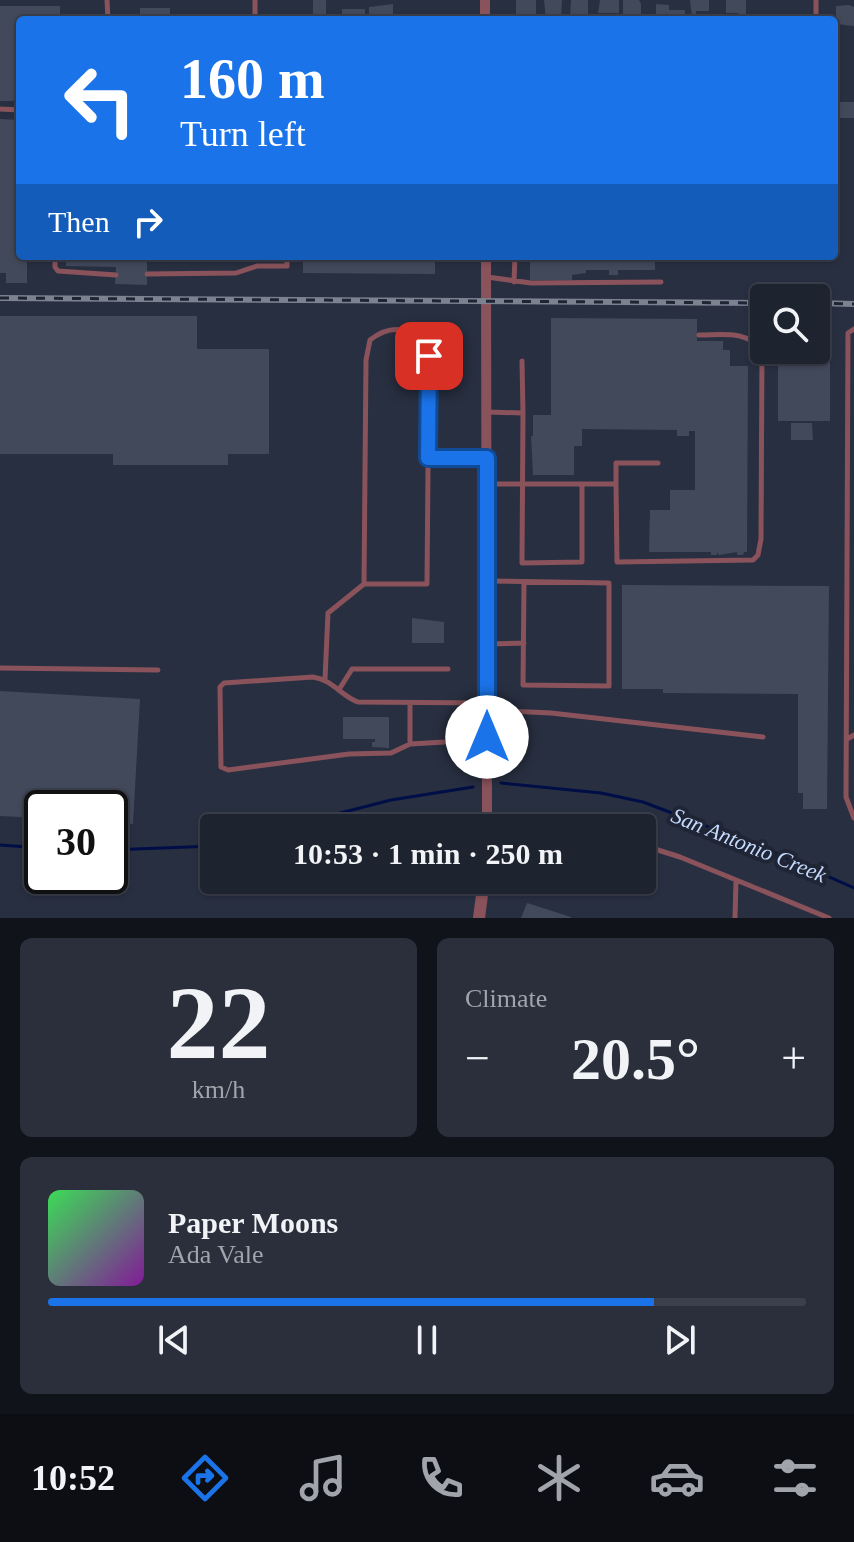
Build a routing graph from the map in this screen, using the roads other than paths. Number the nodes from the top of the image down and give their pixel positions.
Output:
1 (55, 260) edge
2 (287, 260) edge
3 (486, 260) edge
4 (515, 260) edge
5 (147, 274) dead end
6 (116, 275) dead end
7 (486, 277) junction
8 (514, 282) junction
9 (661, 282) dead end
10 (854, 329) edge
11 (699, 335) dead end
12 (522, 361) dead end
13 (487, 412) junction
14 (523, 413) junction
15 (428, 458) junction
16 (487, 458) junction
17 (658, 463) dead end
18 (487, 484) junction
19 (523, 484) junction
20 (582, 484) junction
21 (616, 484) junction
22 (487, 581) junction
23 (524, 582) junction
24 (364, 584) junction
25 (524, 643) junction
26 (486, 644) junction
27 (850, 646) edge
28 (0, 668) edge
29 (448, 669) dead end
30 (158, 670) dead end
31 (325, 679) junction
32 (340, 689) junction
33 (410, 703) junction
34 (486, 707) junction
35 (854, 735) edge
36 (763, 737) dead end
37 (847, 739) junction
38 (445, 742) dead end
39 (410, 744) junction
40 (486, 814) edge
41 (854, 818) edge
42 (656, 850) edge
43 (736, 880) junction
44 (482, 894) edge
45 (479, 918) edge
46 (735, 918) edge
47 (829, 918) edge

1 - 6 lane
2 - 5 lane
3 - 7 street
4 - 8 lane
7 - 8 lane
7 - 13 street
8 - 9 lane
10 - 27 lane
11 - 21 lane
12 - 14 lane
13 - 14 lane
13 - 16 street
14 - 19 lane
15 - 16 lane
15 - 24 lane
15 - 24 lane
16 - 18 street
17 - 21 lane
18 - 19 lane
18 - 22 street
19 - 20 lane
19 - 20 lane
20 - 21 lane
22 - 23 lane
22 - 26 street
23 - 25 lane
23 - 25 lane
24 - 31 lane
25 - 26 lane
26 - 34 street
27 - 37 lane
28 - 30 lane
29 - 32 lane
31 - 32 lane
31 - 39 lane
32 - 33 lane
33 - 34 lane
33 - 39 lane
34 - 36 lane
34 - 40 street
35 - 37 lane
37 - 41 lane
38 - 39 lane
42 - 43 lane
43 - 46 lane
43 - 47 lane
44 - 45 street

